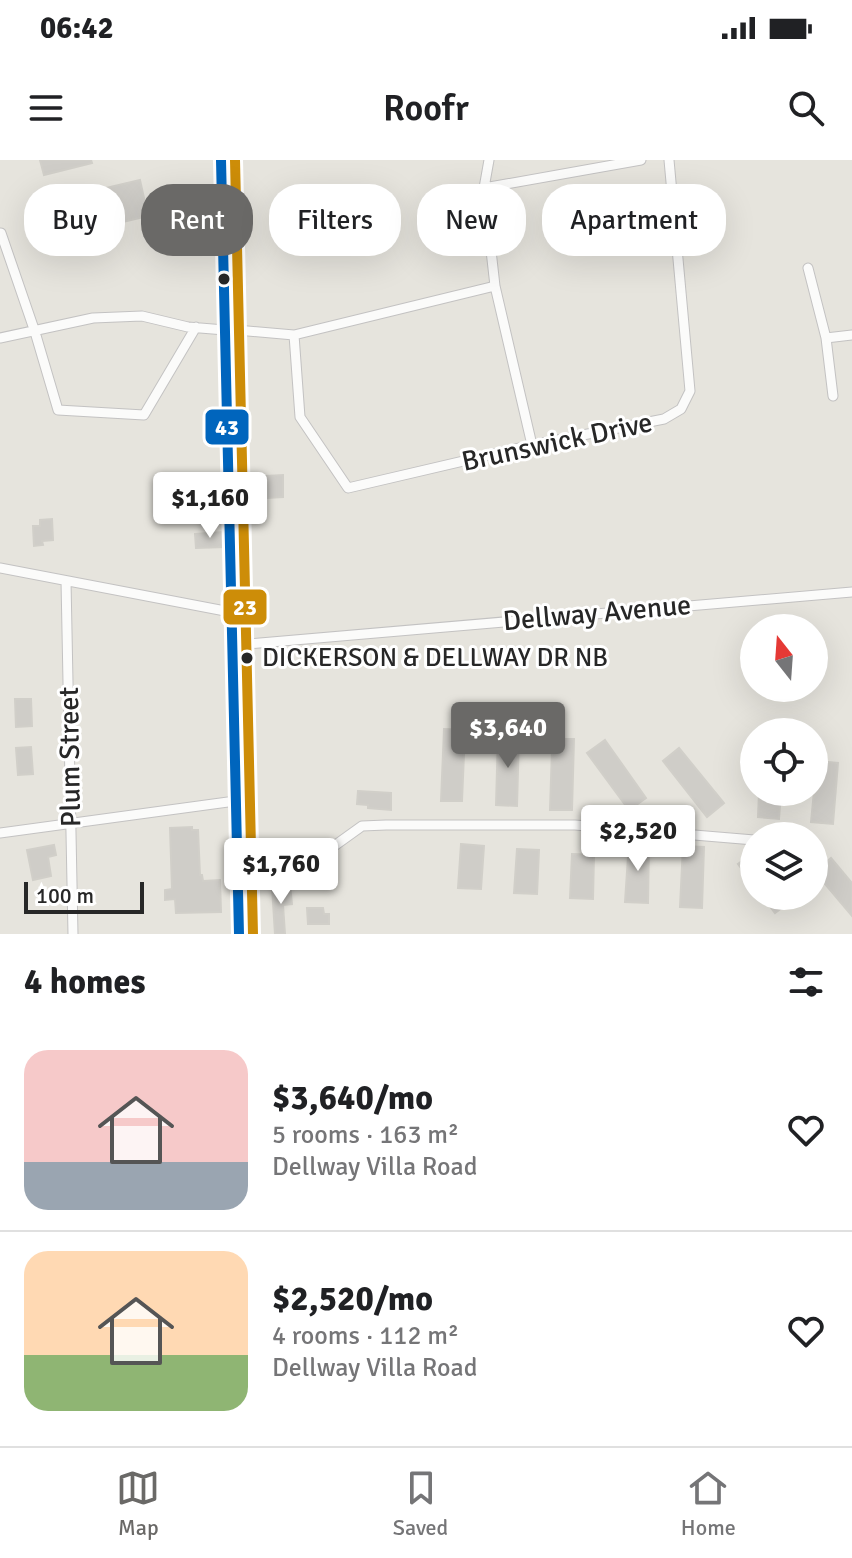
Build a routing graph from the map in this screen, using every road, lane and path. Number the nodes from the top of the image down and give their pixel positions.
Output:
1 (235, 160) edge
2 (489, 160) edge
3 (641, 160) edge
4 (669, 160) edge
5 (485, 184) edge
6 (506, 184) edge
7 (1, 233) edge
8 (492, 256) edge
9 (808, 268) dead end
10 (495, 286) junction
11 (196, 327) junction
12 (237, 330) junction
13 (35, 332) junction
14 (294, 335) junction
15 (852, 335) edge
16 (0, 338) edge
17 (826, 338) junction
18 (833, 396) dead end
19 (532, 445) junction
20 (0, 568) edge
21 (66, 581) junction
22 (852, 592) edge
23 (246, 615) junction
24 (247, 644) junction
25 (250, 799) junction
26 (72, 824) junction
27 (0, 833) edge
28 (740, 839) edge
29 (251, 856) junction
30 (73, 934) edge
31 (253, 934) edge

1 - 12 main road
2 - 5 street
3 - 6 street
4 - 19 street, Brunswick Drive
7 - 13 street
8 - 10 street
9 - 17 street
10 - 14 street
10 - 19 street
11 - 12 street
11 - 13 street
11 - 13 street
12 - 14 street
12 - 23 main road
13 - 16 street
14 - 19 street, Brunswick Drive
15 - 17 street
17 - 18 street
20 - 21 street
21 - 23 street
21 - 26 street, Plum Street
22 - 24 street, Dellway Avenue
23 - 24 main road
24 - 25 main road
25 - 26 street
25 - 29 main road
26 - 27 street
26 - 30 street, Plum Street
28 - 29 street
29 - 31 main road

